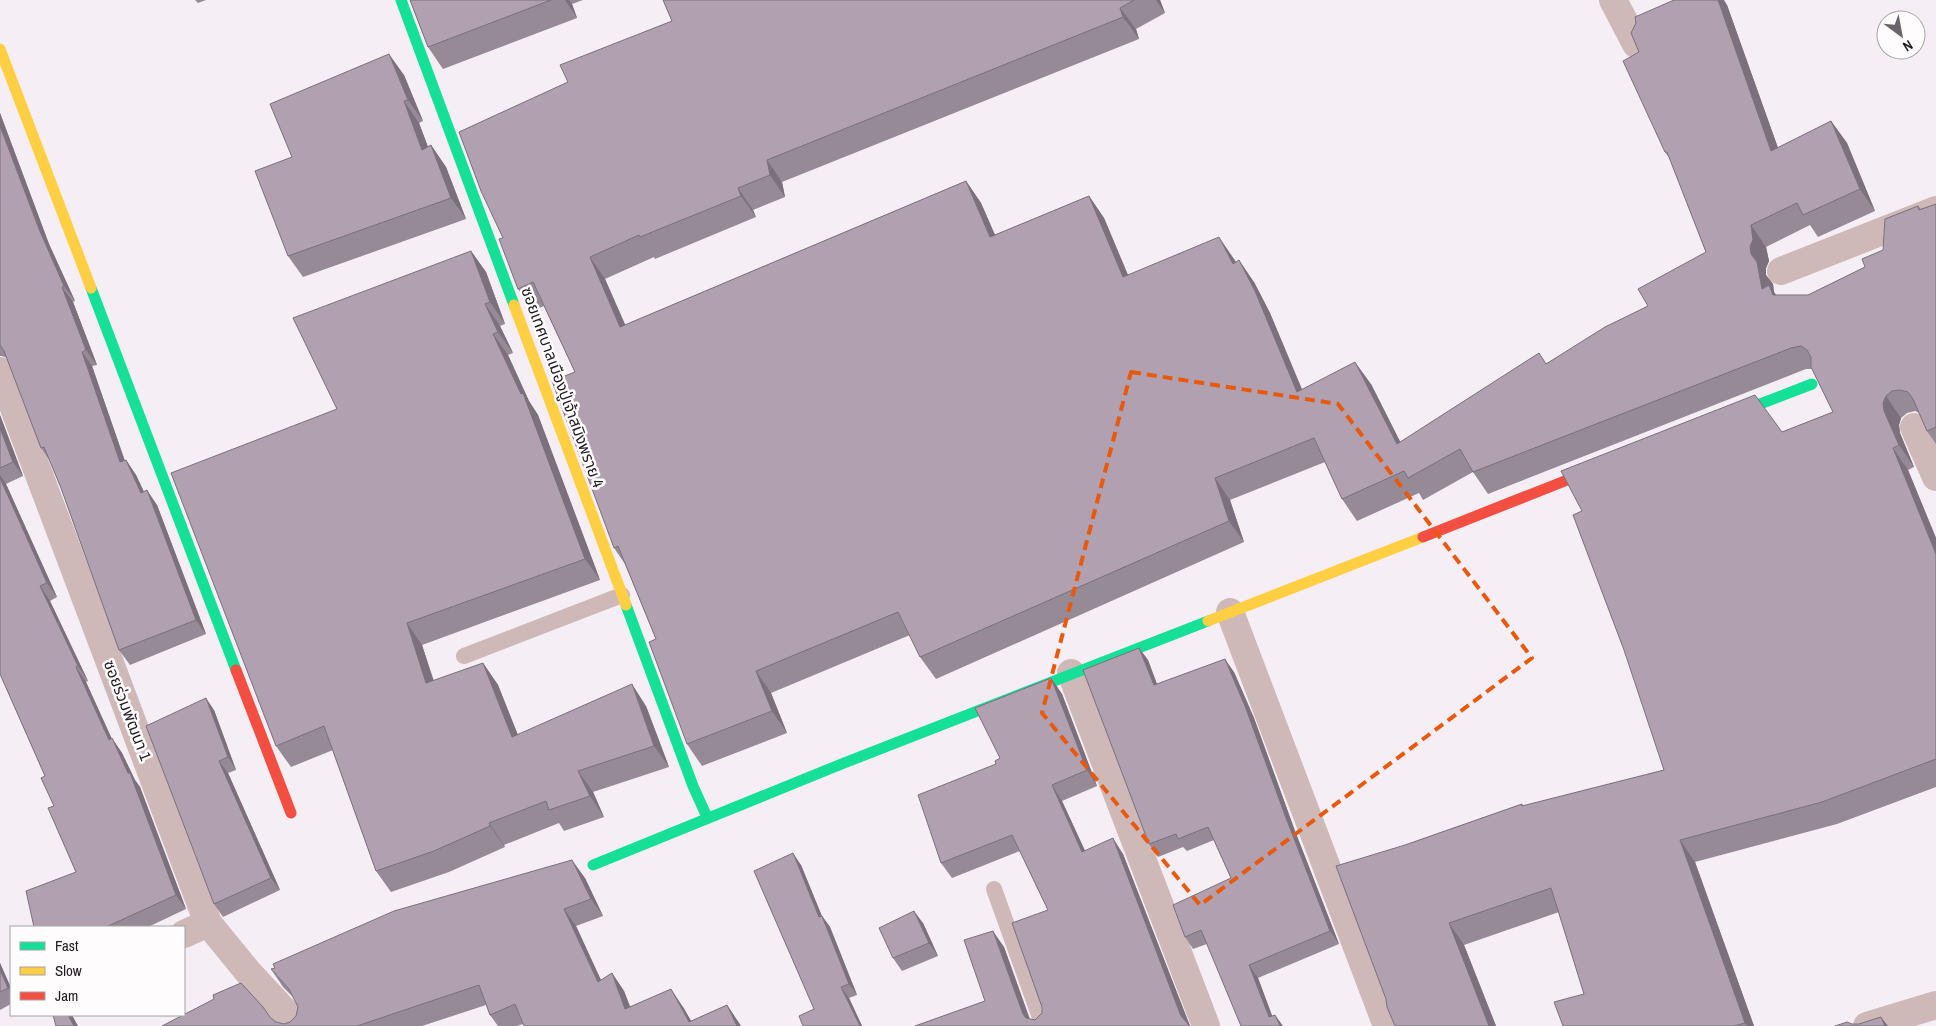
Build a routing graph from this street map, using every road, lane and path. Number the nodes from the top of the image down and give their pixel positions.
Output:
1 (402, 0) edge
2 (1613, 0) edge
3 (1636, 44) edge
4 (0, 49) edge
5 (1936, 210) edge
6 (1781, 271) dead end
7 (0, 371) edge
8 (1812, 384) edge
9 (1712, 423) edge
10 (1914, 427) edge
11 (1612, 462) edge
12 (1936, 477) edge
13 (622, 595) junction
14 (1230, 612) junction
15 (464, 656) dead end
16 (1071, 673) junction
17 (291, 813) dead end
18 (705, 813) junction
19 (593, 865) dead end
20 (994, 889) dead end
21 (196, 928) edge
22 (1936, 1005) edge
23 (295, 1026) edge
24 (1043, 1026) edge
25 (1206, 1026) edge
26 (1387, 1026) edge
27 (1867, 1026) edge

1 - 13 street, ซอยเทศบาลเมืองปู่เจ้าสมิงพราย 4
2 - 3 street
4 - 17 street
5 - 6 street
7 - 21 street, ซอยร่วมพัฒนา 1
8 - 9 street
10 - 12 street
11 - 14 street
13 - 15 lane
13 - 18 street, ซอยเทศบาลเมืองปู่เจ้าสมิงพราย 4
14 - 16 street
14 - 26 street
16 - 18 street
16 - 25 street
18 - 19 street
20 - 24 lane
21 - 23 street, ซอยร่วมพัฒนา 1
22 - 27 street

